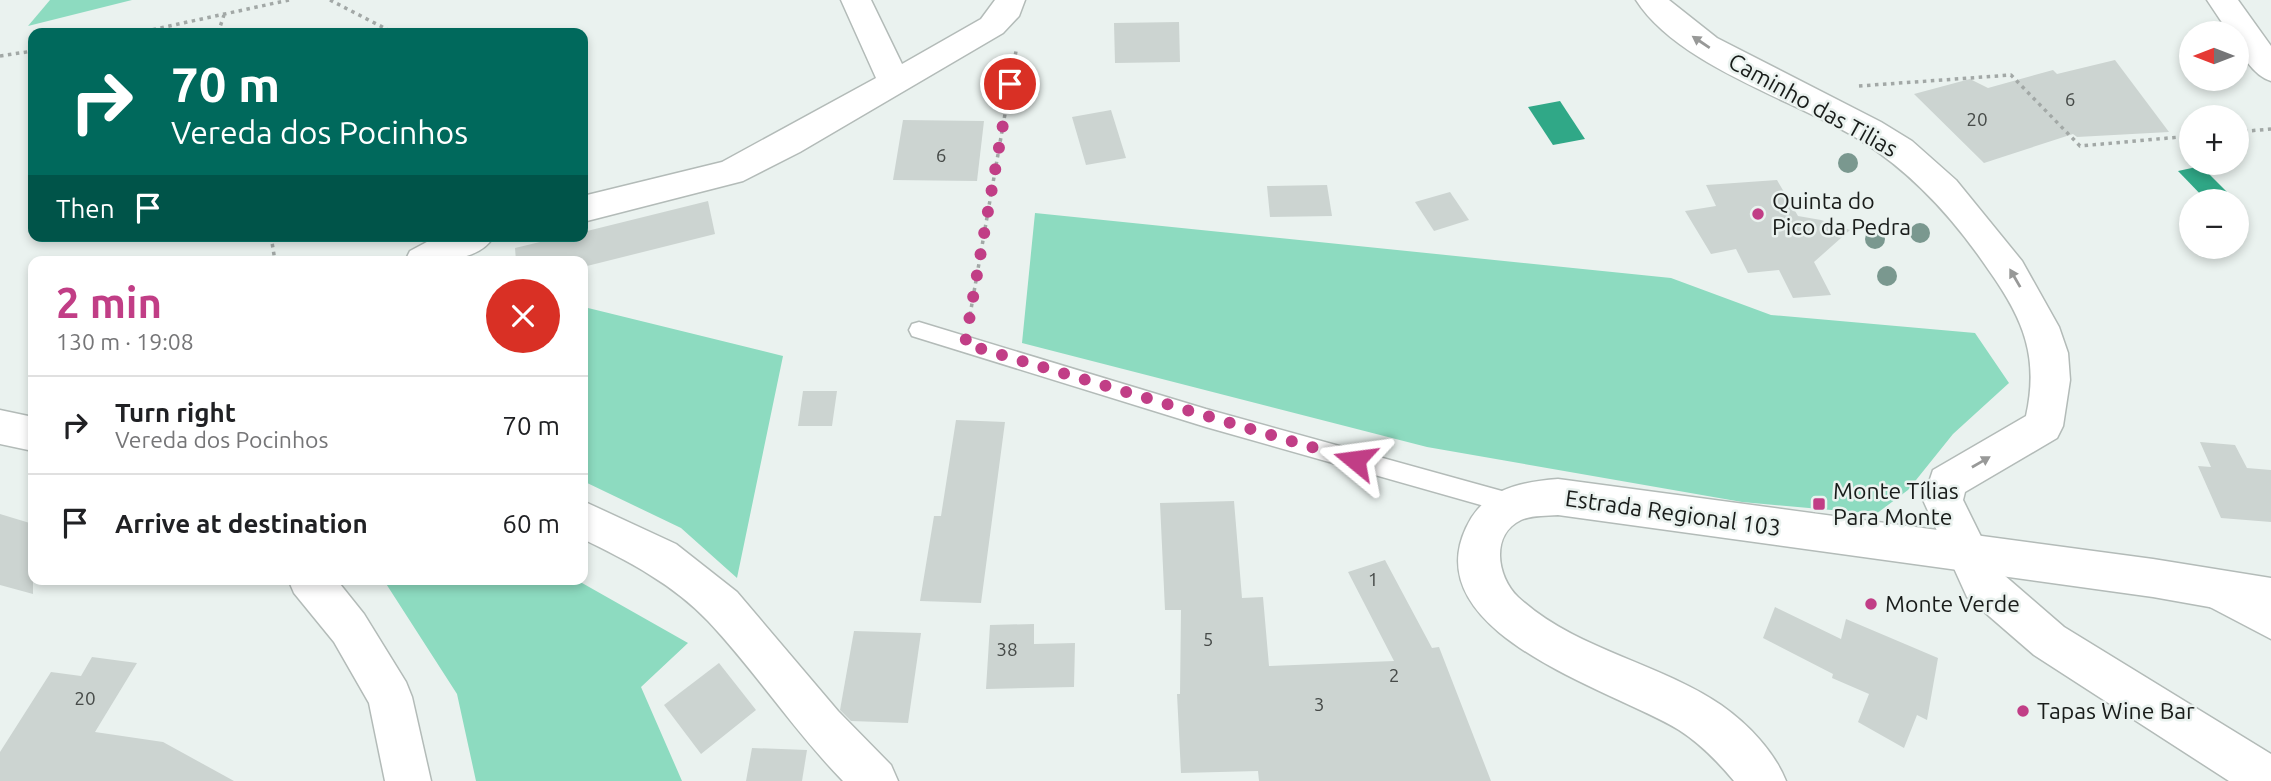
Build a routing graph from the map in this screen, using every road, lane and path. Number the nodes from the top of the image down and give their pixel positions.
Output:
1 (289, 0) edge
2 (330, 0) edge
3 (856, 0) edge
4 (1010, 0) edge
5 (1651, 0) edge
6 (2222, 0) edge
7 (225, 15) junction
8 (161, 28) edge
9 (220, 28) edge
10 (384, 28) edge
11 (1017, 46) dead end
12 (28, 52) edge
13 (0, 56) edge
14 (2271, 70) edge
15 (895, 83) junction
16 (1813, 100) junction
17 (2271, 129) edge
18 (2249, 131) edge
19 (2179, 137) edge
20 (588, 208) edge
21 (461, 242) edge
22 (430, 256) edge
23 (919, 330) dead end
24 (965, 344) junction
25 (0, 427) edge
26 (28, 432) edge
27 (1509, 503) junction
28 (588, 521) edge
29 (1966, 554) junction
30 (314, 585) edge
31 (2196, 586) junction
32 (2271, 597) edge
33 (2271, 628) edge
34 (408, 781) edge
35 (875, 781) edge
36 (1763, 781) edge
37 (2271, 781) edge

1 - 7 path
2 - 10 path
3 - 15 street
4 - 15 street
16 -> 5 street, Caminho das Tilias
6 - 14 street
7 - 8 path
7 - 9 path
11 - 24 path
12 - 13 path
15 - 20 street
16 - 19 path
29 -> 16 street, Caminho das Tilias
17 - 18 path
21 - 22 street
23 - 24 lane
24 - 27 lane
25 - 26 street
27 - 29 street, Estrada Regional 103
27 - 36 street
28 - 35 street
29 - 31 street, Estrada Regional 103
29 - 37 street
30 - 34 street
31 - 32 street, Estrada Regional 103
31 - 33 lane

